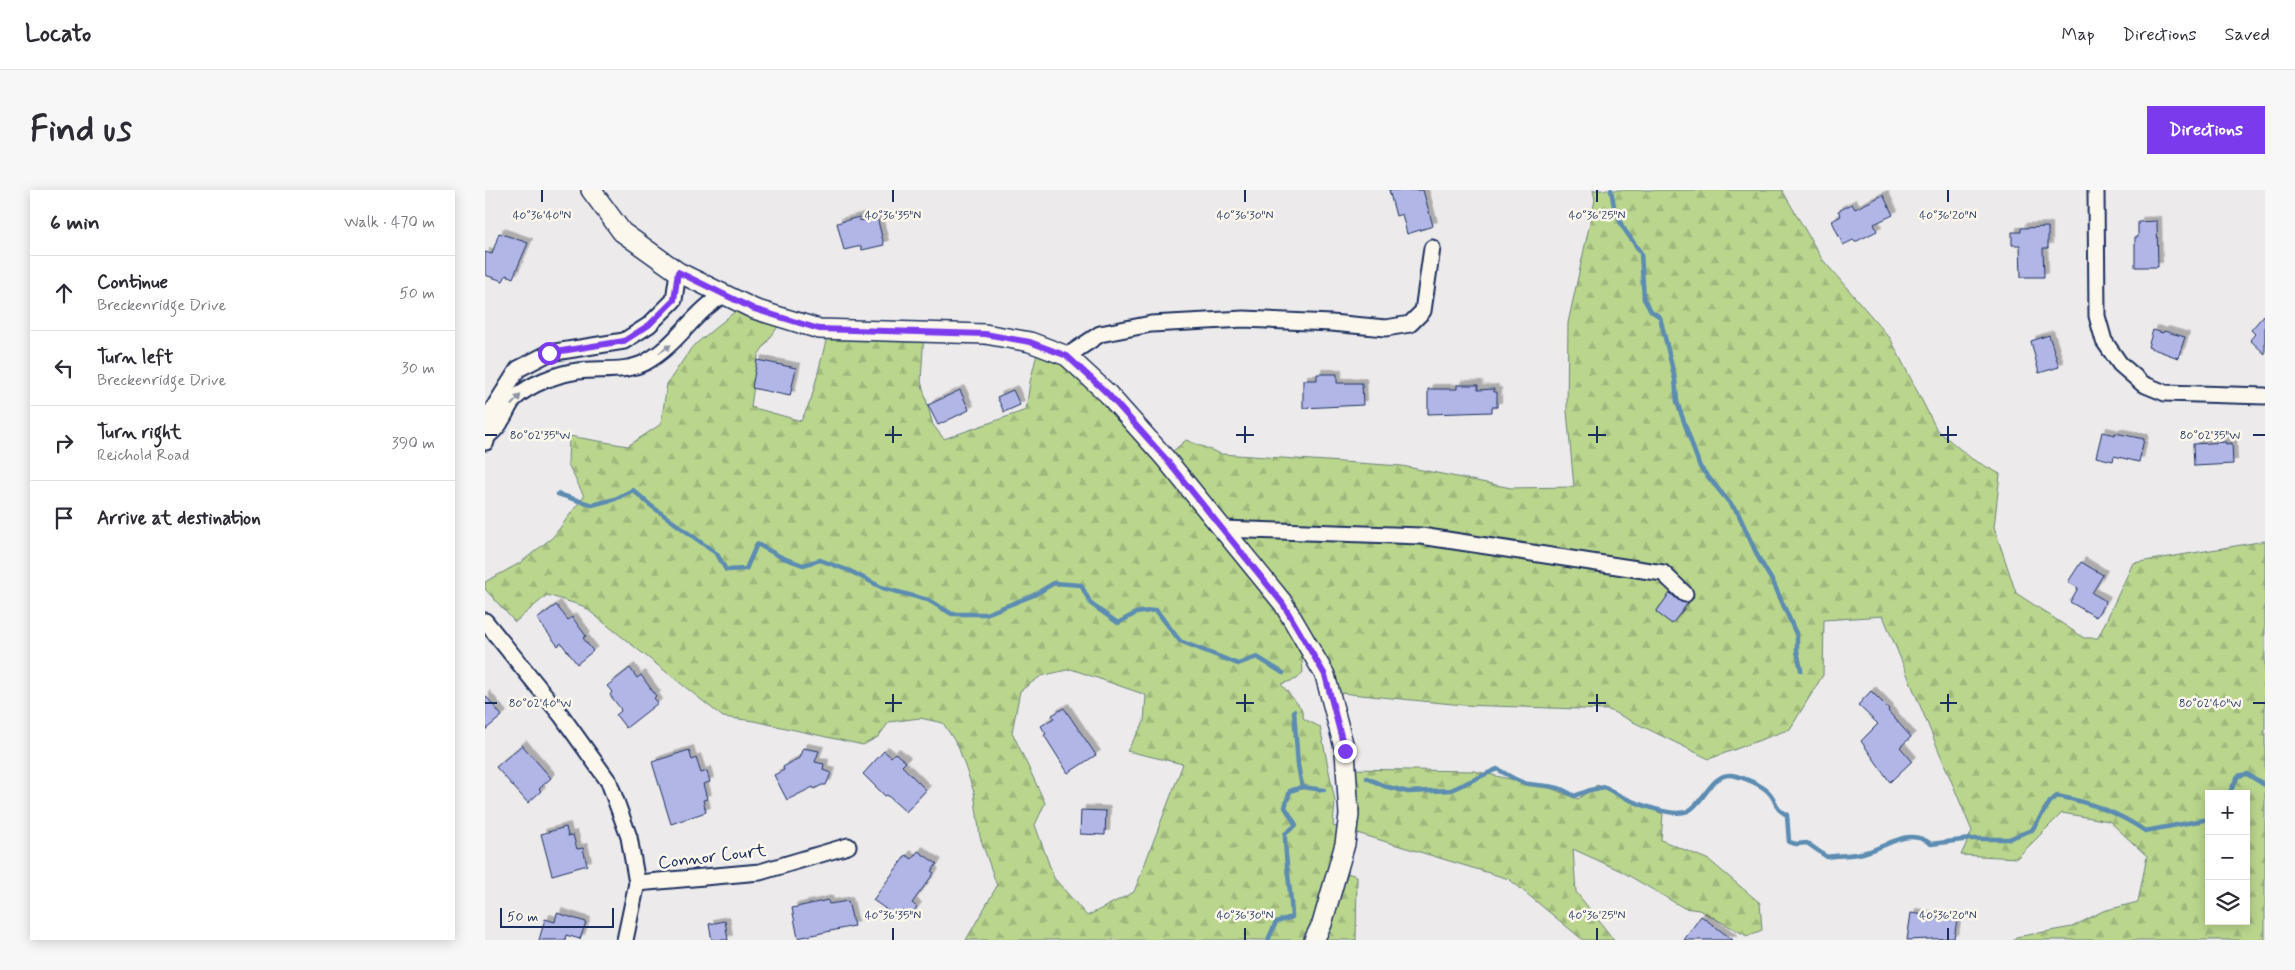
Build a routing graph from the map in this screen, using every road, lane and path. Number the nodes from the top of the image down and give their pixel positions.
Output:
1 (591, 190) edge
2 (2096, 190) edge
3 (1432, 248) dead end
4 (678, 272) junction
5 (723, 295) junction
6 (1067, 356) junction
7 (2265, 396) edge
8 (485, 442) edge
9 (1223, 529) junction
10 (1685, 594) dead end
11 (485, 621) edge
12 (848, 846) dead end
13 (637, 883) junction
14 (625, 940) edge
15 (1314, 940) edge

1 - 4 street
2 - 7 street
3 - 6 street
4 - 5 street
4 - 8 street
5 - 6 street
8 -> 5 street
6 - 9 street
9 - 10 street
9 - 15 street
11 - 13 street
12 - 13 street, Connor Court
13 - 14 street

